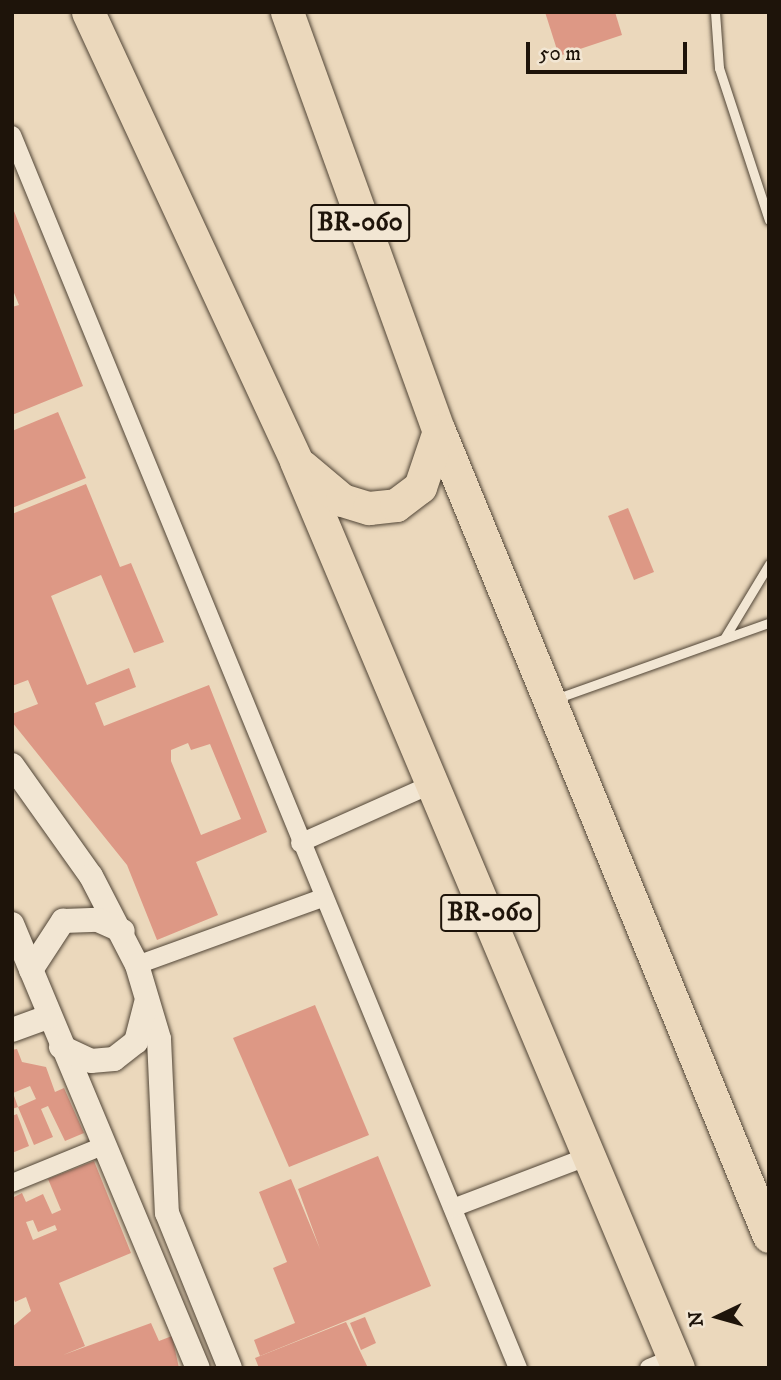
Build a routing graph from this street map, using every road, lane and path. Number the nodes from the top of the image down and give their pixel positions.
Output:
1 (88, 12) edge
2 (715, 12) edge
3 (296, 21) edge
4 (12, 135) edge
5 (769, 220) edge
6 (439, 431) junction
7 (296, 461) junction
8 (769, 564) edge
9 (769, 623) edge
10 (725, 637) junction
11 (550, 701) junction
12 (12, 765) edge
13 (435, 783) junction
14 (300, 843) junction
15 (322, 898) junction
16 (12, 924) edge
17 (123, 931) junction
18 (137, 965) junction
19 (31, 971) junction
20 (147, 995) junction
21 (48, 1017) junction
22 (12, 1030) edge
23 (61, 1047) junction
24 (105, 1145) junction
25 (592, 1155) junction
26 (12, 1183) edge
27 (453, 1208) junction
28 (769, 1236) edge
29 (667, 1364) edge
30 (198, 1368) edge
31 (230, 1368) edge
32 (518, 1368) edge

1 - 7 highway, BR-060
2 - 5 lane
3 - 6 highway, BR-060
4 - 14 street
6 - 7 highway
6 - 11 highway, BR-060
7 - 13 highway, BR-060
8 - 10 lane
9 - 10 lane
10 - 11 lane
11 - 28 highway, BR-060
12 - 17 street
13 - 14 street
13 - 25 highway, BR-060
14 - 15 street
15 - 18 street
15 - 27 street
16 - 19 street
17 - 18 street
17 - 19 street
18 - 20 street
19 - 21 street
20 - 23 street
20 - 31 street
21 - 22 street
21 - 23 street
23 - 24 street
24 - 26 street
24 - 30 street
25 - 27 street
25 - 29 highway, BR-060
27 - 32 street

